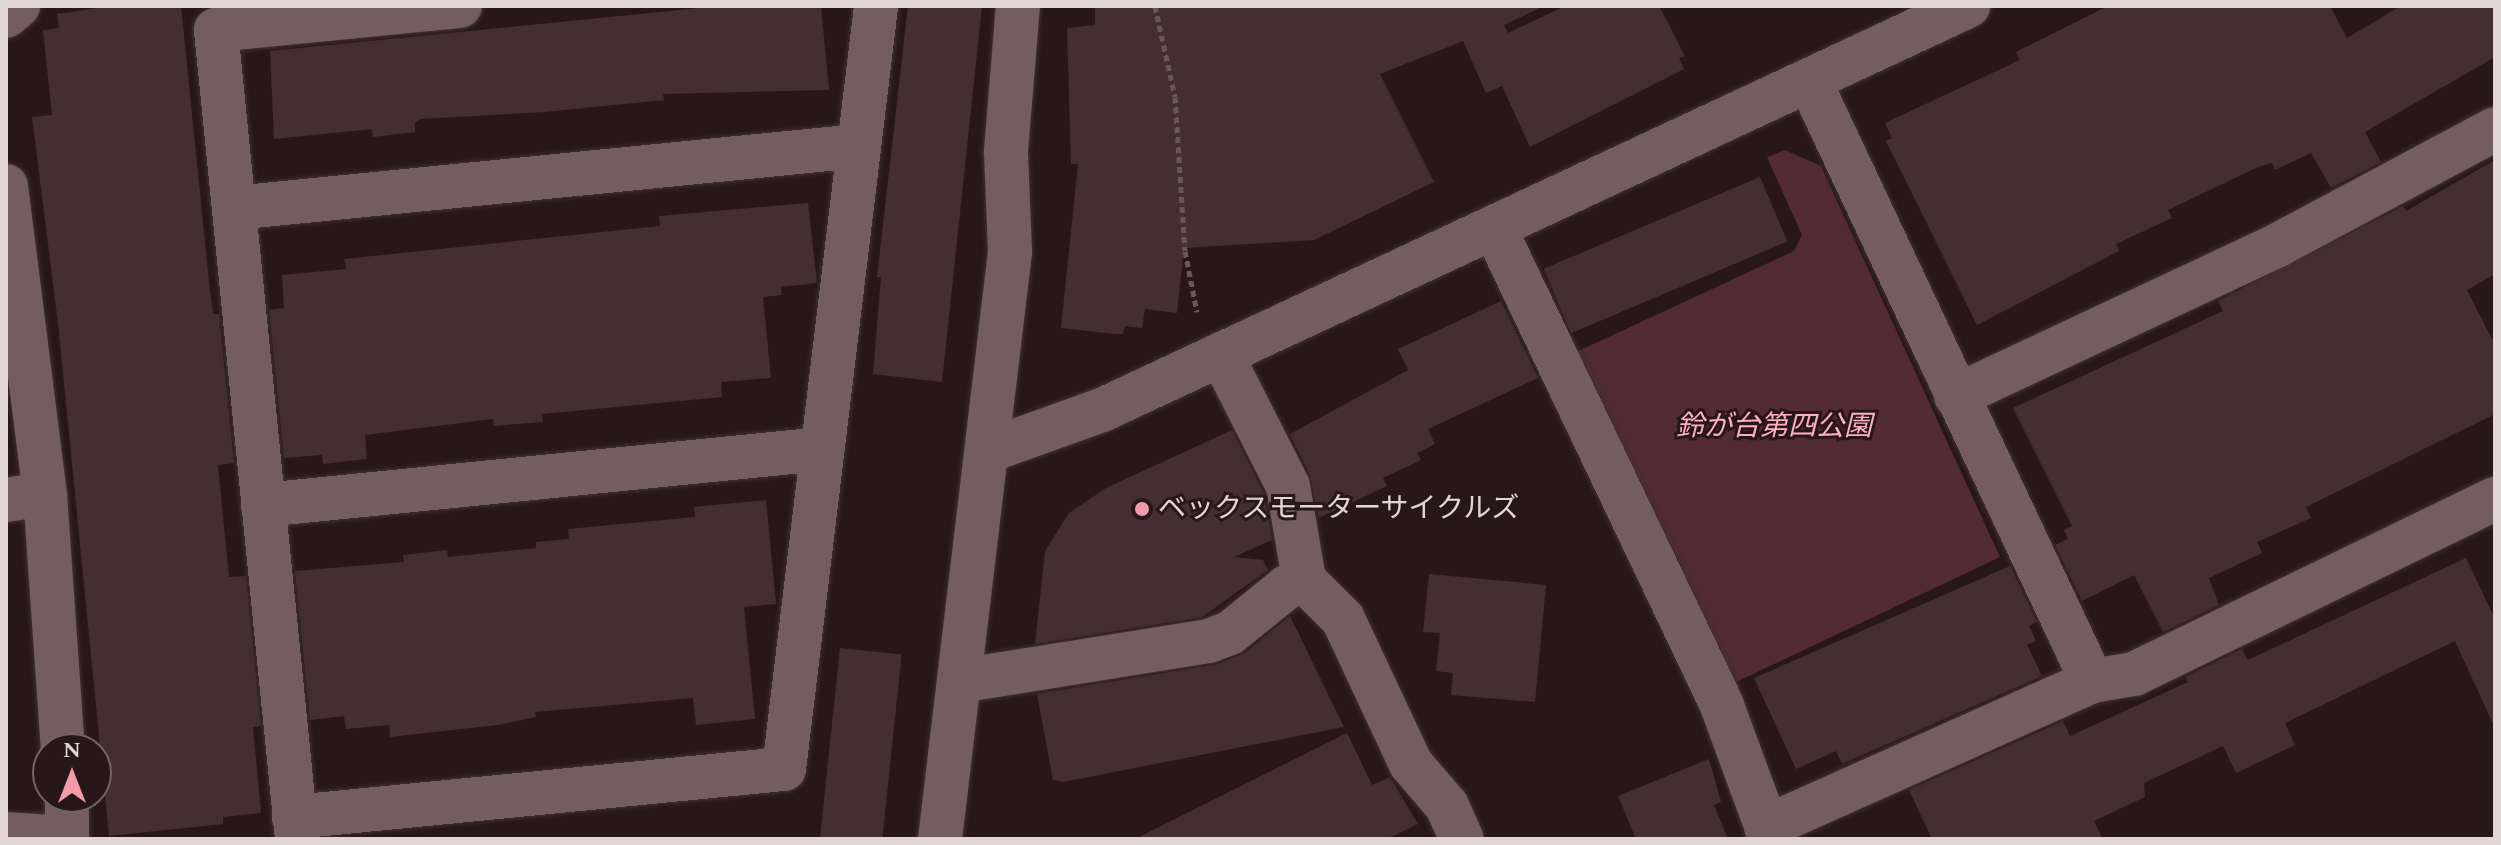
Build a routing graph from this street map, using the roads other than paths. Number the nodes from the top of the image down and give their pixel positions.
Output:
1 (18, 6) edge
2 (460, 6) edge
3 (876, 6) edge
4 (1018, 6) edge
5 (1968, 6) edge
6 (6, 16) edge
7 (1809, 80) junction
8 (2495, 129) edge
9 (859, 146) junction
10 (6, 186) edge
11 (234, 208) junction
12 (1494, 227) junction
13 (1221, 354) junction
14 (1956, 396) junction
15 (822, 449) junction
16 (990, 450) junction
17 (25, 497) edge
18 (2495, 499) edge
19 (263, 505) junction
20 (1304, 580) junction
21 (959, 681) junction
22 (2092, 681) junction
23 (61, 733) edge
24 (67, 825) edge
25 (296, 828) edge
26 (1768, 833) edge
27 (6, 834) edge
28 (940, 839) edge
29 (1462, 839) edge

1 - 6 street
2 - 11 street
3 - 9 street
4 - 16 street
5 - 7 street
7 - 12 street
7 - 14 street
8 - 14 street
9 - 11 street
9 - 15 street
10 - 17 street
11 - 19 street
12 - 13 street
12 - 26 street
13 - 16 street
13 - 20 street
14 - 22 street
15 - 19 street
15 - 25 street
16 - 21 street
17 - 23 street
18 - 22 street
19 - 25 street
20 - 21 street
20 - 29 street
21 - 28 street
22 - 26 street
24 - 27 street

